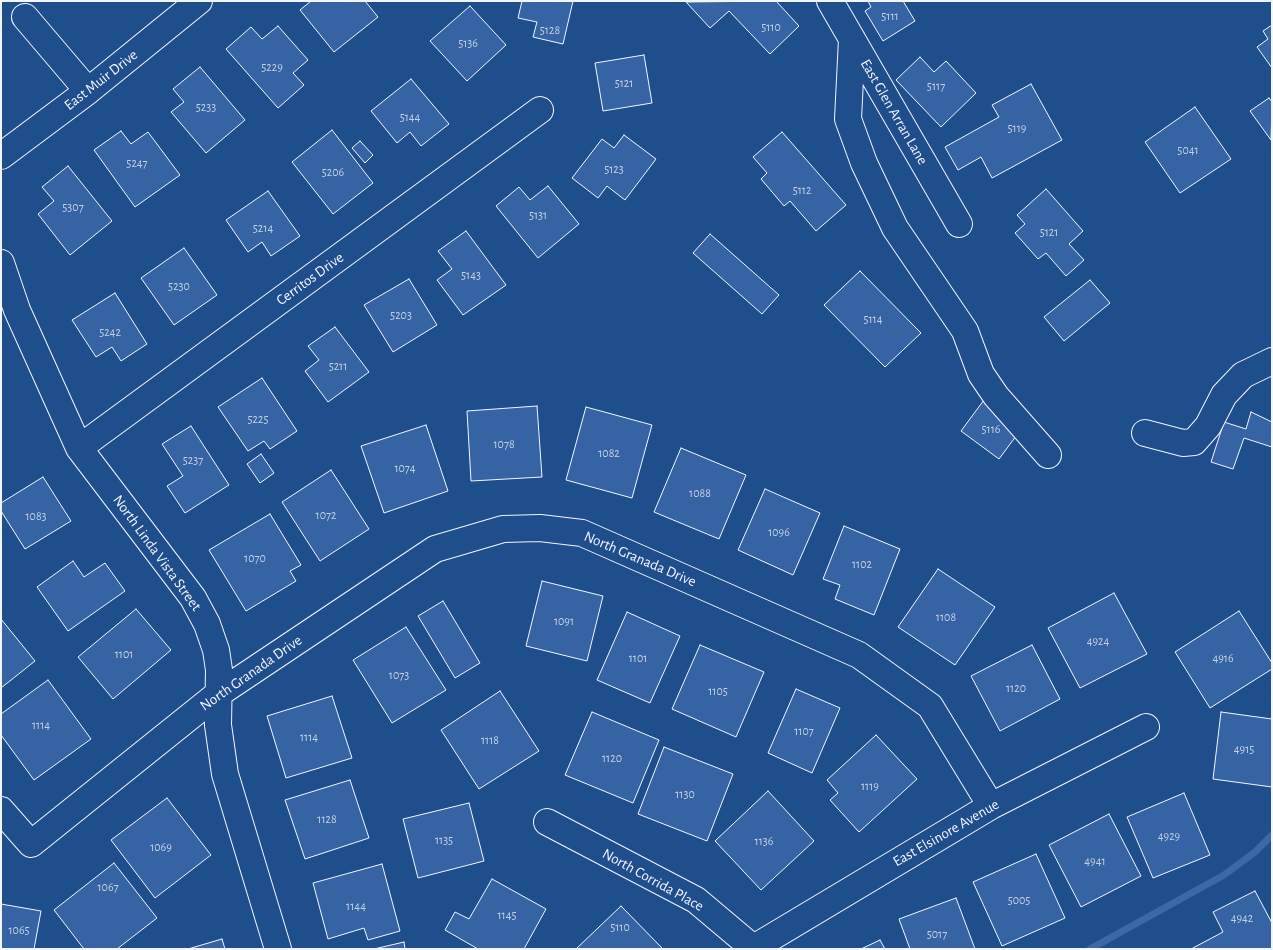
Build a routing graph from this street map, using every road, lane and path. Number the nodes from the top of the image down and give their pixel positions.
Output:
1 (199, 1) edge
2 (830, 1) edge
3 (25, 17) dead end
4 (852, 39) junction
5 (88, 91) junction
6 (540, 110) dead end
7 (1, 156) edge
8 (959, 224) dead end
9 (1, 263) edge
10 (1272, 361) edge
11 (1145, 433) dead end
12 (79, 448) junction
13 (1048, 455) dead end
14 (218, 694) junction
15 (1146, 727) dead end
16 (991, 806) junction
17 (1, 810) edge
18 (547, 822) dead end
19 (752, 948) edge
20 (278, 949) edge

1 - 5 street, East Muir Drive
2 - 4 street, East Glen Arran Lane
3 - 5 street
4 - 8 street, East Glen Arran Lane
4 - 13 street
5 - 7 street, East Muir Drive
6 - 12 street, Cerritos Drive
9 - 12 street, North Linda Vista Street
10 - 11 street
12 - 14 street, North Linda Vista Street
14 - 16 street, North Granada Drive
14 - 17 street, North Granada Drive
14 - 20 street, North Linda Vista Street
15 - 16 street, East Elsinore Avenue
16 - 19 street, East Elsinore Avenue
18 - 19 street, North Corrida Place

